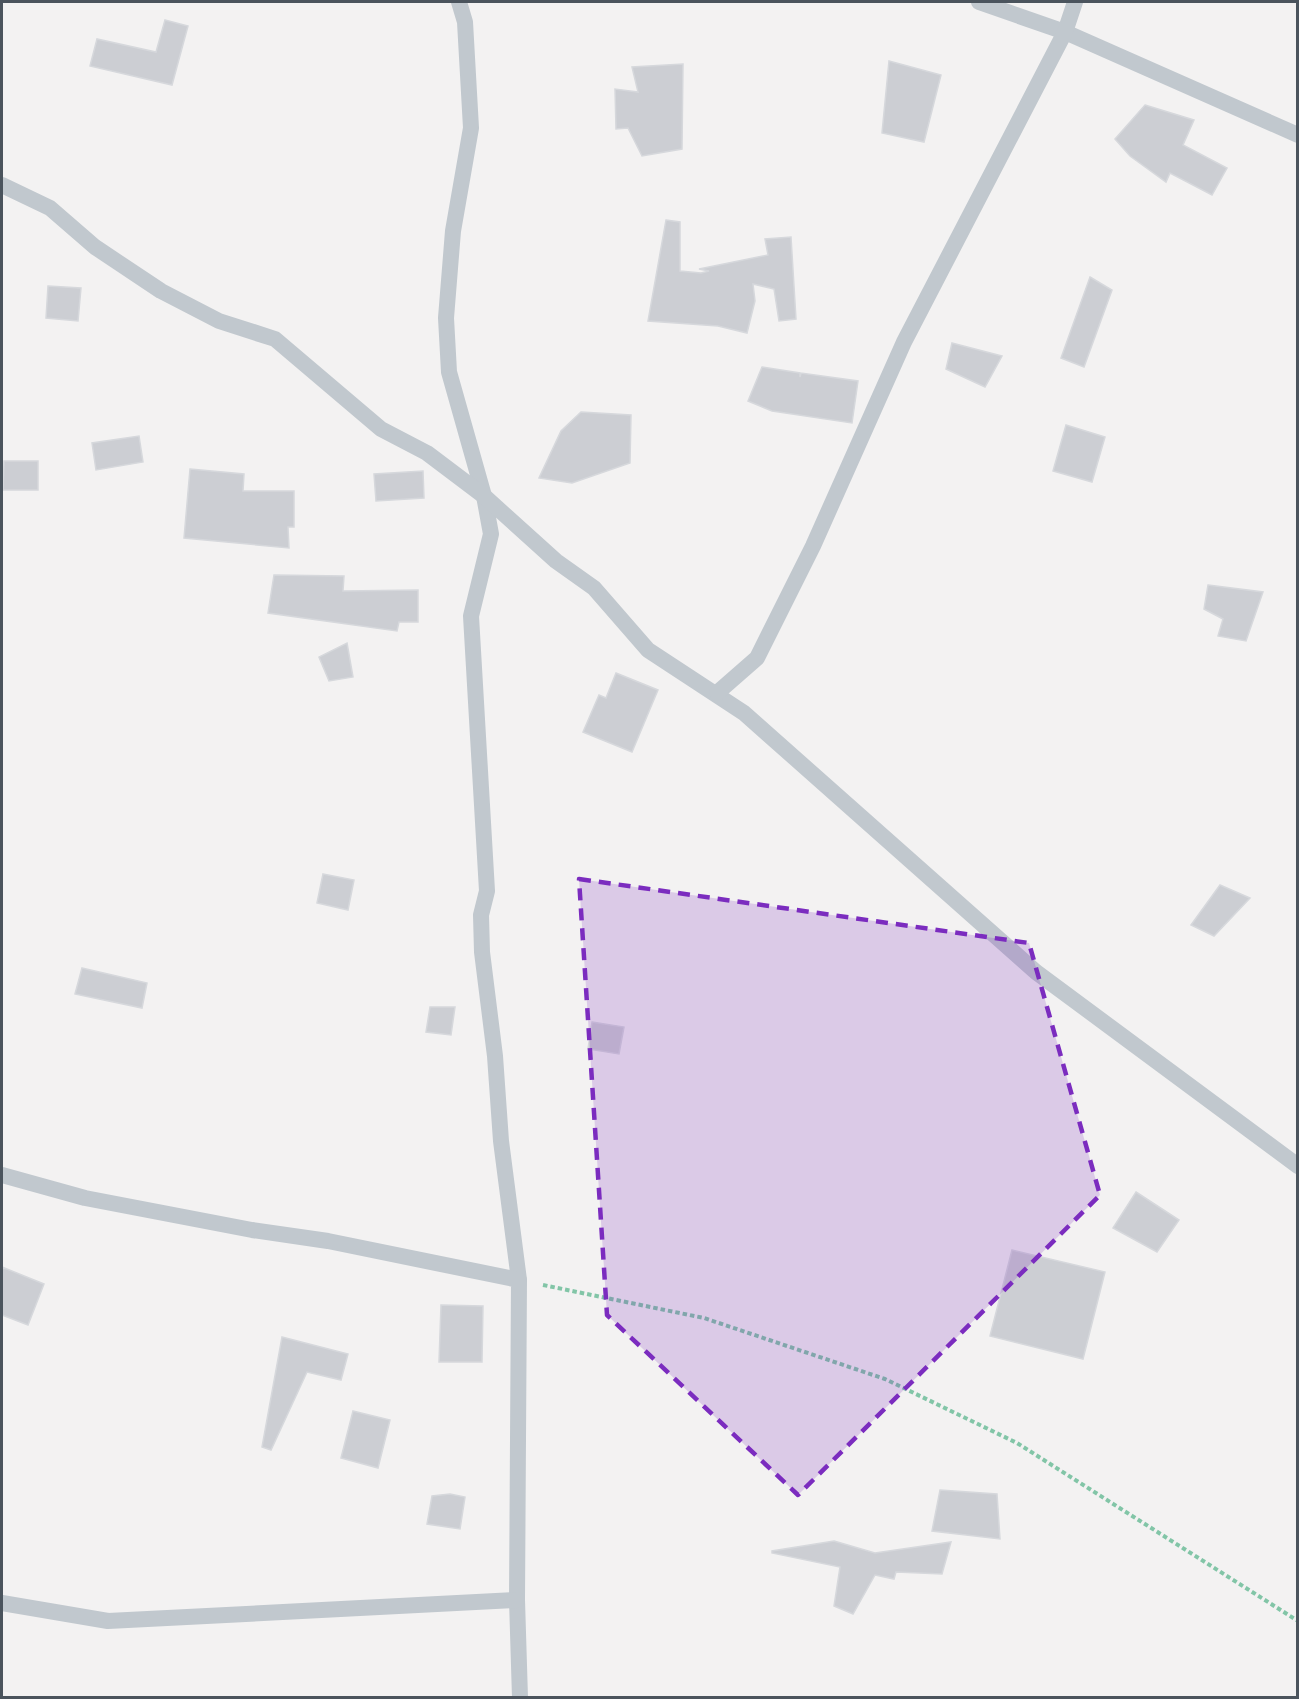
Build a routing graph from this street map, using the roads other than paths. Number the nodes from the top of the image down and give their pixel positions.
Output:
1 (459, 2) edge
2 (979, 2) edge
3 (1075, 2) edge
4 (1065, 32) junction
5 (1298, 135) edge
6 (2, 185) edge
7 (484, 496) junction
8 (717, 693) junction
9 (1298, 1166) edge
10 (2, 1175) edge
11 (519, 1280) junction
12 (517, 1600) junction
13 (2, 1604) edge
14 (520, 1698) edge

1 - 7 lane
2 - 4 lane
3 - 4 lane
4 - 5 lane
4 - 8 lane
6 - 7 lane
7 - 8 lane
7 - 11 lane
8 - 9 lane
10 - 11 lane
11 - 12 lane
12 - 13 lane
12 - 14 lane

